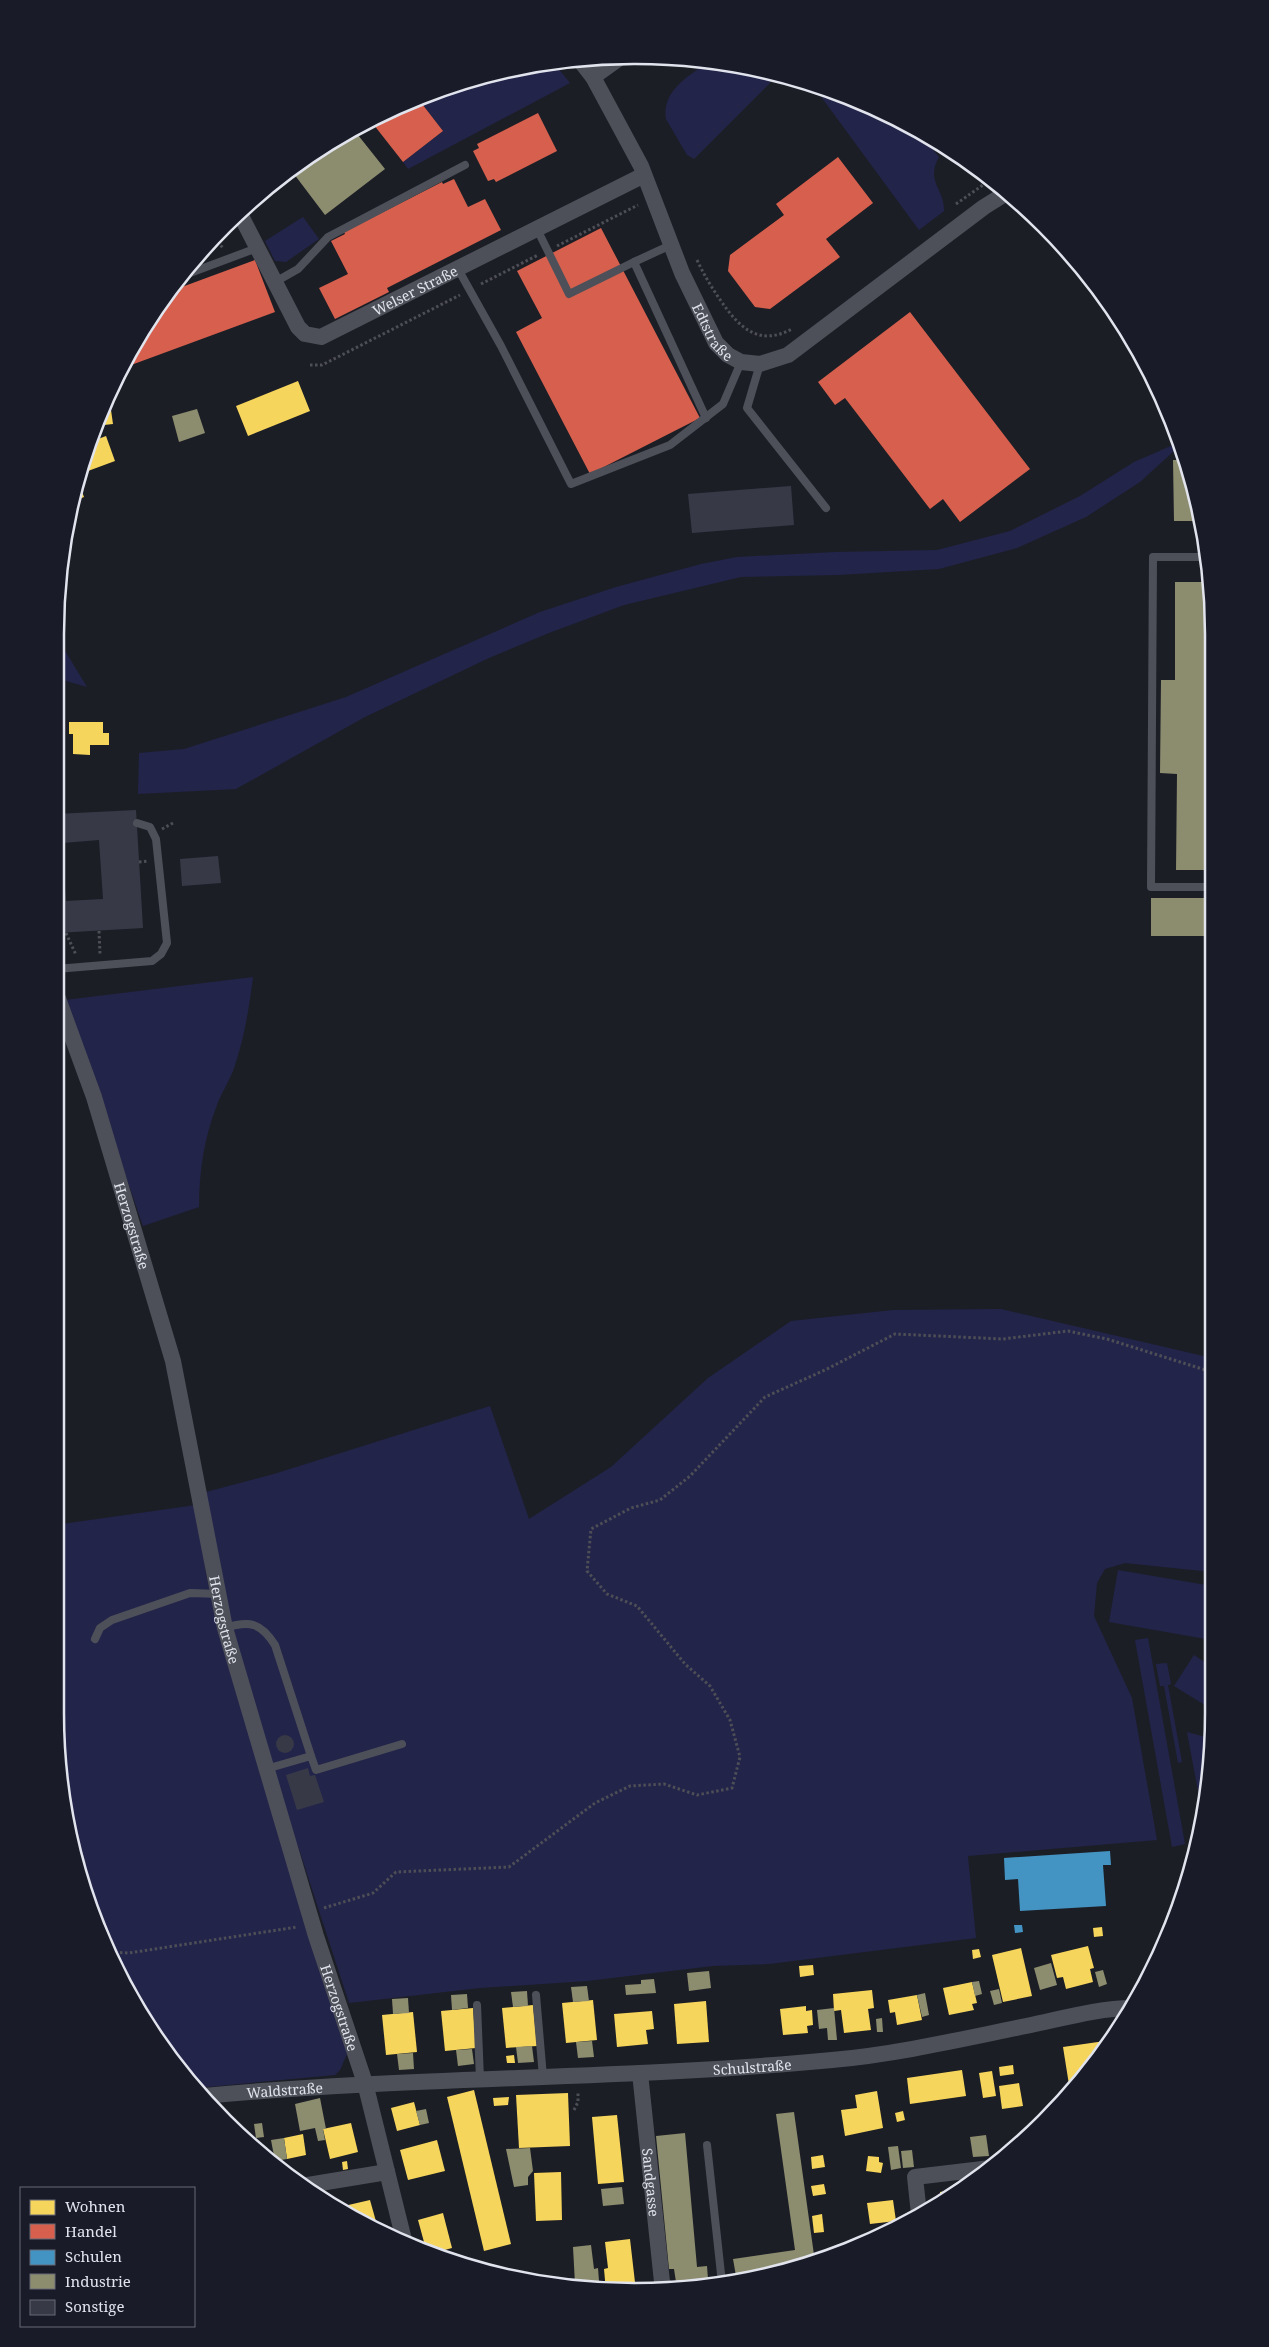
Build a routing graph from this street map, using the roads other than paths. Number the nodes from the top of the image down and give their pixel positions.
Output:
1 (610, 65) edge
2 (585, 66) edge
3 (593, 77) junction
4 (465, 165) dead end
5 (644, 175) junction
6 (1001, 197) edge
7 (243, 220) edge
8 (537, 229) junction
9 (671, 245) junction
10 (257, 248) junction
11 (634, 262) junction
12 (458, 269) junction
13 (194, 271) edge
14 (275, 282) junction
15 (741, 362) junction
16 (760, 364) junction
17 (706, 418) junction
18 (826, 508) dead end
19 (1200, 557) edge
20 (137, 823) dead end
21 (1205, 887) edge
22 (64, 968) edge
23 (64, 1015) edge
24 (219, 1594) junction
25 (225, 1628) junction
26 (95, 1639) dead end
27 (402, 1744) dead end
28 (311, 1756) junction
29 (266, 1769) junction
30 (536, 1995) dead end
31 (477, 2005) dead end
32 (1123, 2008) edge
33 (640, 2073) junction
34 (543, 2077) junction
35 (480, 2079) junction
36 (365, 2083) junction
37 (211, 2095) edge
38 (707, 2145) dead end
39 (975, 2170) edge
40 (387, 2172) junction
41 (313, 2184) edge
42 (918, 2208) edge
43 (402, 2234) edge
44 (721, 2276) edge
45 (662, 2282) edge

1 - 3 street
2 - 3 street, Edtstraße
3 - 5 street, Edtstraße
4 - 14 lane
5 - 8 street, Welser Straße
5 - 9 street, Edtstraße
6 - 16 street, Edtstraße
7 - 10 street, Welser Straße
8 - 11 lane
8 - 12 street, Welser Straße
9 - 11 lane
9 - 15 street, Edtstraße
10 - 13 lane
10 - 14 street, Welser Straße
11 - 17 lane
12 - 14 street, Welser Straße
12 - 17 lane
15 - 16 street, Edtstraße
15 - 17 lane
16 - 18 lane
19 - 21 lane
20 - 22 lane
23 - 24 street, Herzogstraße
24 - 25 street, Herzogstraße
24 - 26 lane
25 - 28 lane
25 - 29 street, Herzogstraße
27 - 28 lane
28 - 29 lane
29 - 36 street, Herzogstraße
30 - 34 lane
31 - 35 lane
32 - 33 street, Schulstraße
33 - 34 street, Schulstraße
33 - 45 street, Sandgasse
34 - 35 street, Schulstraße
35 - 36 street, Schulstraße
36 - 37 street, Waldstraße
36 - 40 street, Herzogstraße
38 - 44 lane
39 - 42 street
40 - 41 street
40 - 43 street, Herzogstraße

